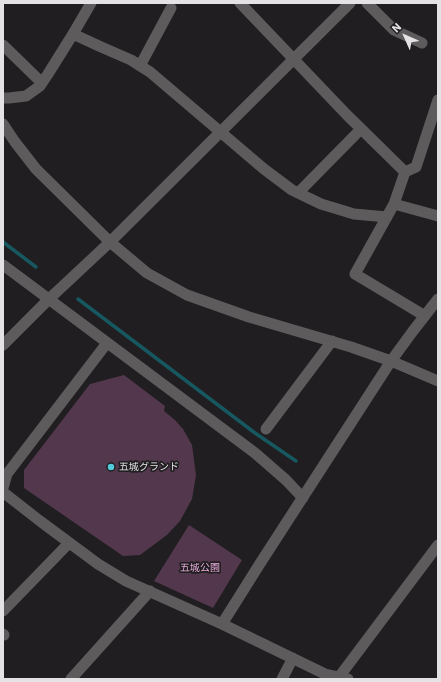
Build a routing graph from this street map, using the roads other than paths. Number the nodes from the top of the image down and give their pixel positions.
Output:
1 (90, 3) edge
2 (240, 3) edge
3 (350, 3) edge
4 (367, 3) edge
5 (171, 8) dead end
6 (73, 34) junction
7 (422, 44) dead end
8 (3, 45) edge
9 (293, 59) junction
10 (140, 66) junction
11 (42, 83) junction
12 (3, 98) edge
13 (438, 100) edge
14 (3, 124) edge
15 (361, 129) junction
16 (221, 131) junction
17 (405, 172) junction
18 (298, 193) junction
19 (394, 204) junction
20 (438, 216) edge
21 (386, 217) junction
22 (110, 242) junction
23 (3, 265) edge
24 (49, 299) junction
25 (438, 299) edge
26 (425, 316) junction
27 (332, 341) junction
28 (107, 343) junction
29 (3, 345) edge
30 (391, 361) junction
31 (438, 381) edge
32 (266, 429) dead end
33 (3, 488) edge
34 (3, 492) edge
35 (303, 498) junction
36 (69, 543) junction
37 (438, 545) edge
38 (150, 591) junction
39 (3, 611) edge
40 (222, 624) junction
41 (293, 658) junction
42 (343, 678) edge
43 (71, 679) edge
44 (282, 679) edge

1 - 6 street
2 - 9 street
3 - 9 street
4 - 7 street
5 - 10 street
6 - 10 street
6 - 11 street
8 - 11 street
9 - 15 street
9 - 16 street
10 - 16 street
11 - 12 street
13 - 17 street
14 - 22 street
15 - 17 street
15 - 18 street
16 - 18 street
16 - 22 street
17 - 19 street
18 - 21 street
19 - 20 street
19 - 21 street
21 - 26 street
22 - 24 street
22 - 27 street
23 - 24 street
24 - 28 street
24 - 29 street
25 - 26 street
26 - 30 street
27 - 30 street
27 - 32 street
28 - 33 street
28 - 35 street
30 - 31 street
30 - 35 street
34 - 36 street
35 - 40 street
36 - 38 street
36 - 39 street
37 - 42 street
38 - 40 street
38 - 43 street
40 - 41 street
41 - 42 street
41 - 44 street

